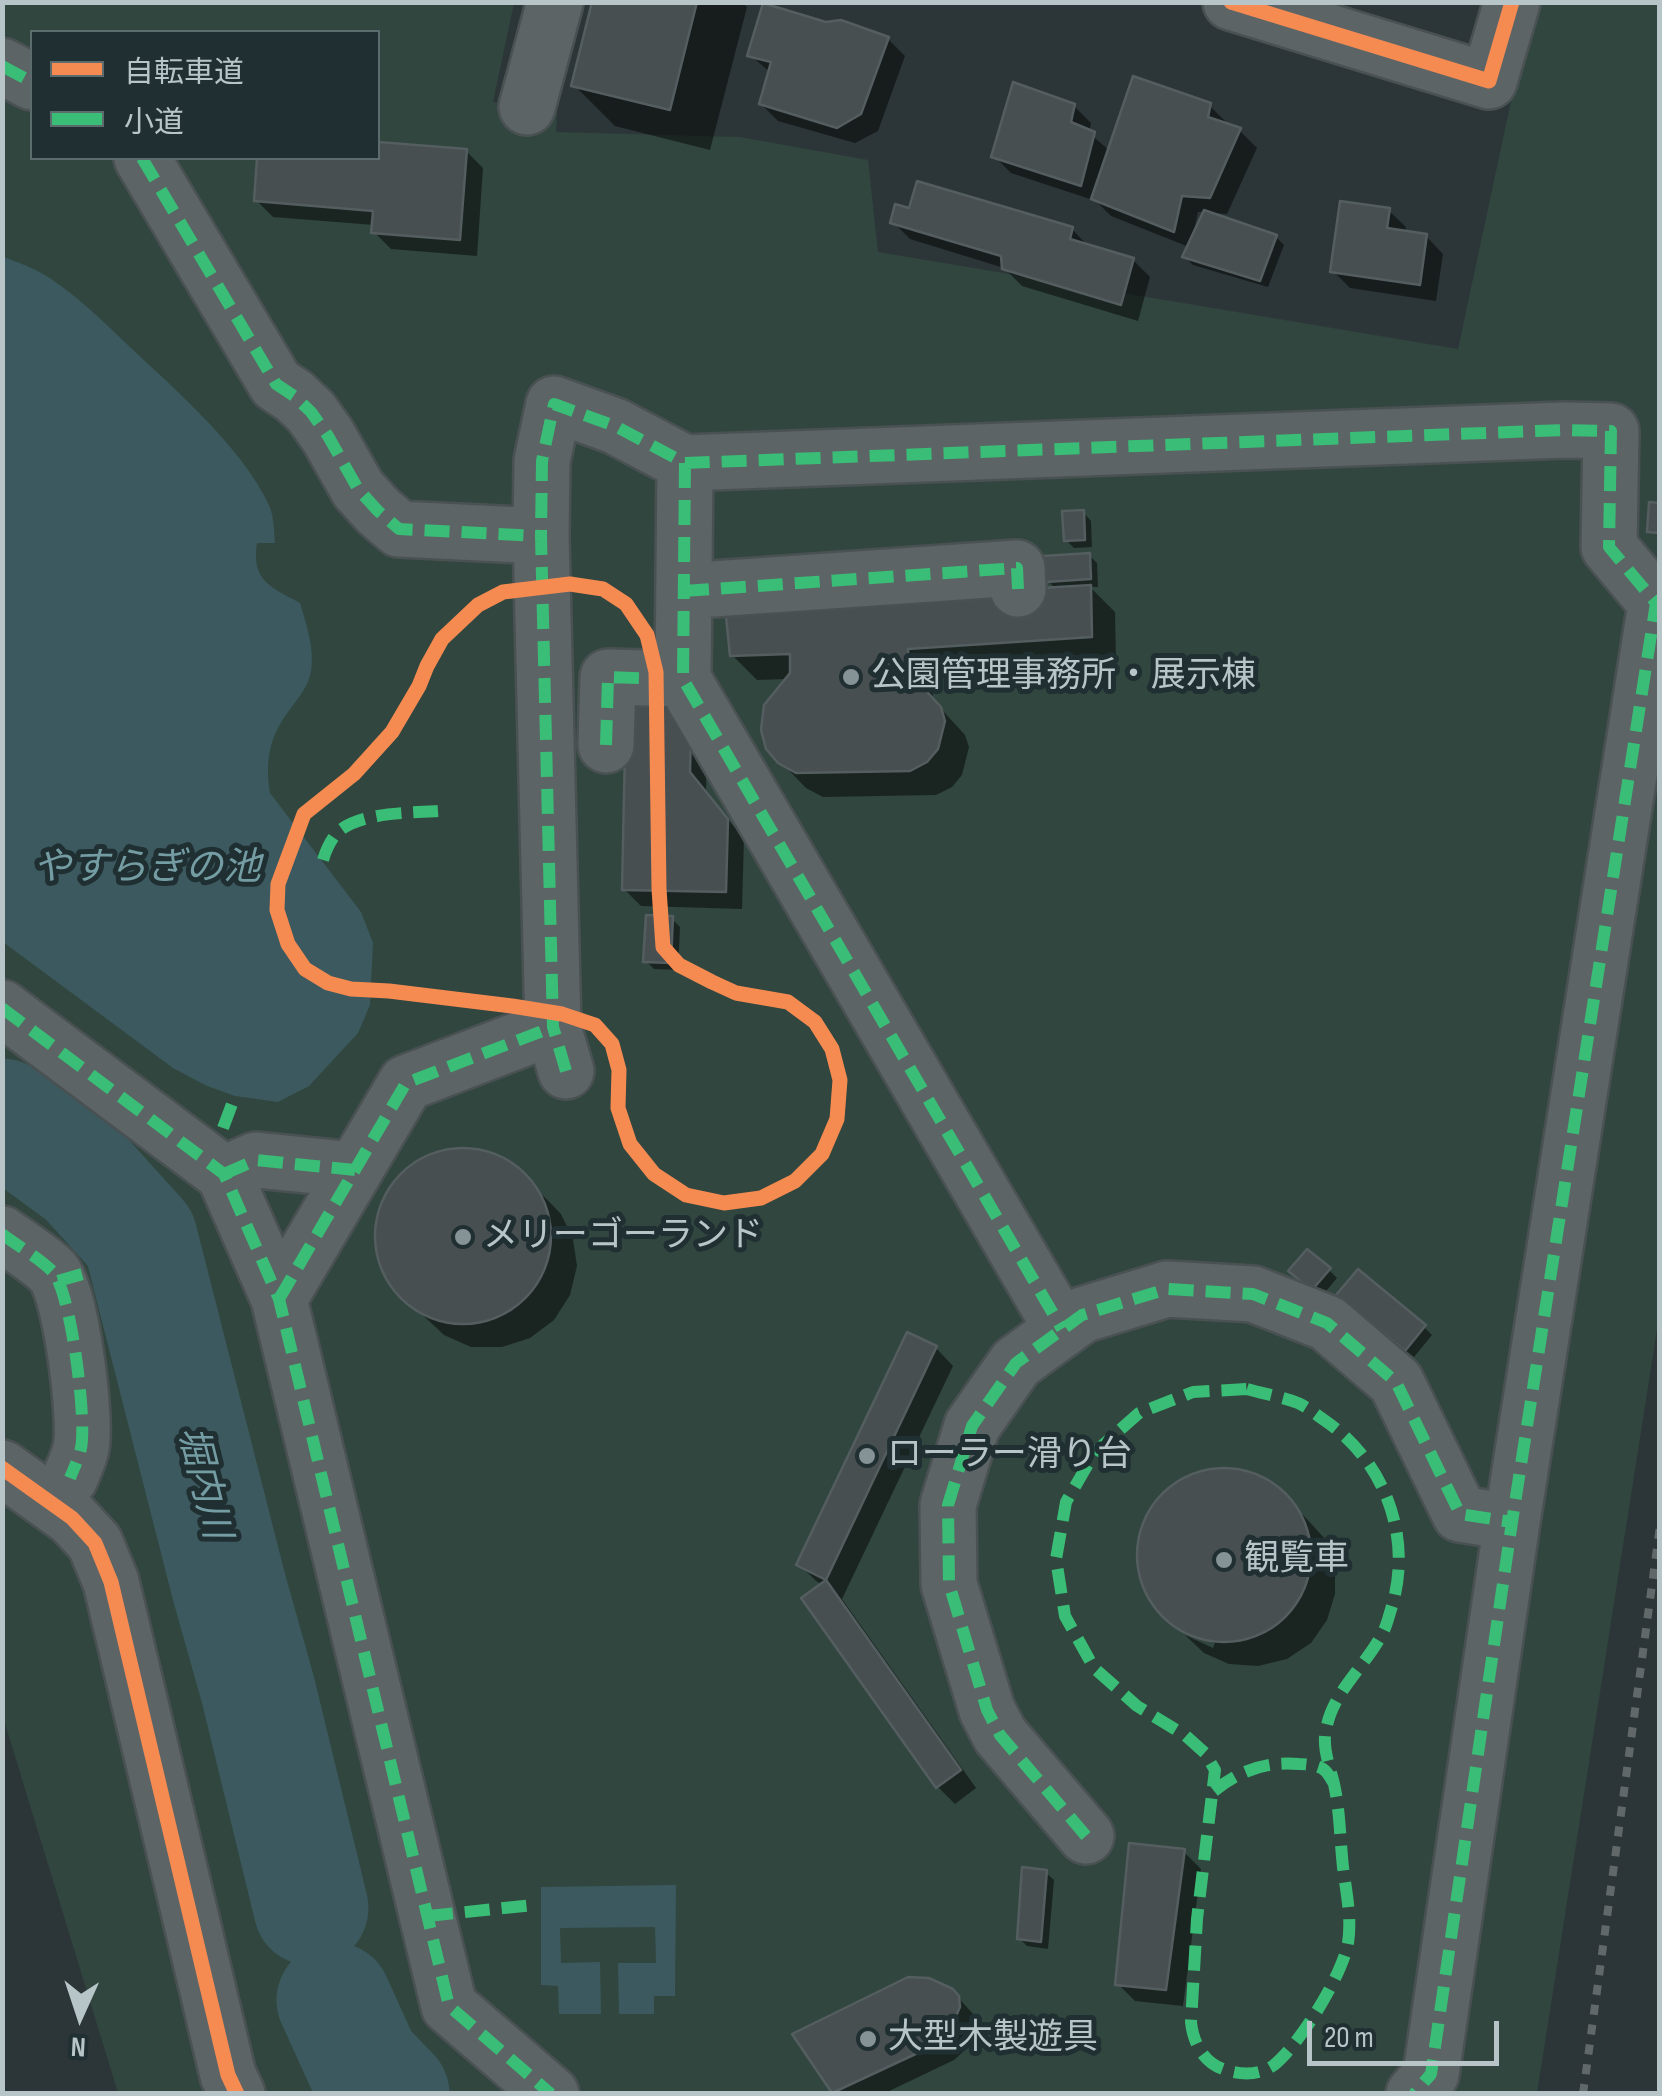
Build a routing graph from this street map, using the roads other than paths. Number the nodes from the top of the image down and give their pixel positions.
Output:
1 (554, 2) edge
2 (1230, 2) edge
3 (1512, 2) edge
4 (2, 66) edge
5 (30, 81) edge
6 (527, 107) dead end
7 (143, 160) edge
8 (685, 464) junction
9 (541, 536) junction
10 (1018, 590) dead end
11 (684, 591) junction
12 (683, 680) junction
13 (606, 744) dead end
14 (2, 1008) edge
15 (354, 1170) junction
16 (224, 1174) junction
17 (2, 1234) edge
18 (280, 1299) junction
19 (1062, 1330) junction
20 (2, 1468) edge
21 (70, 1478) dead end
22 (1512, 1522) junction
23 (1086, 1836) dead end
24 (238, 2094) edge
25 (550, 2094) edge
26 (1414, 2094) edge

1 - 6 street
2 - 3 street
4 - 5 street
7 - 9 street
8 - 9 street
8 - 11 street
8 - 22 street
9 - 15 street
10 - 11 street
11 - 12 street
12 - 13 street
12 - 19 street
14 - 16 street
15 - 16 street
15 - 18 street
16 - 18 street
17 - 21 street
18 - 25 street
19 - 22 street
19 - 23 street
20 - 24 street
22 - 26 street

